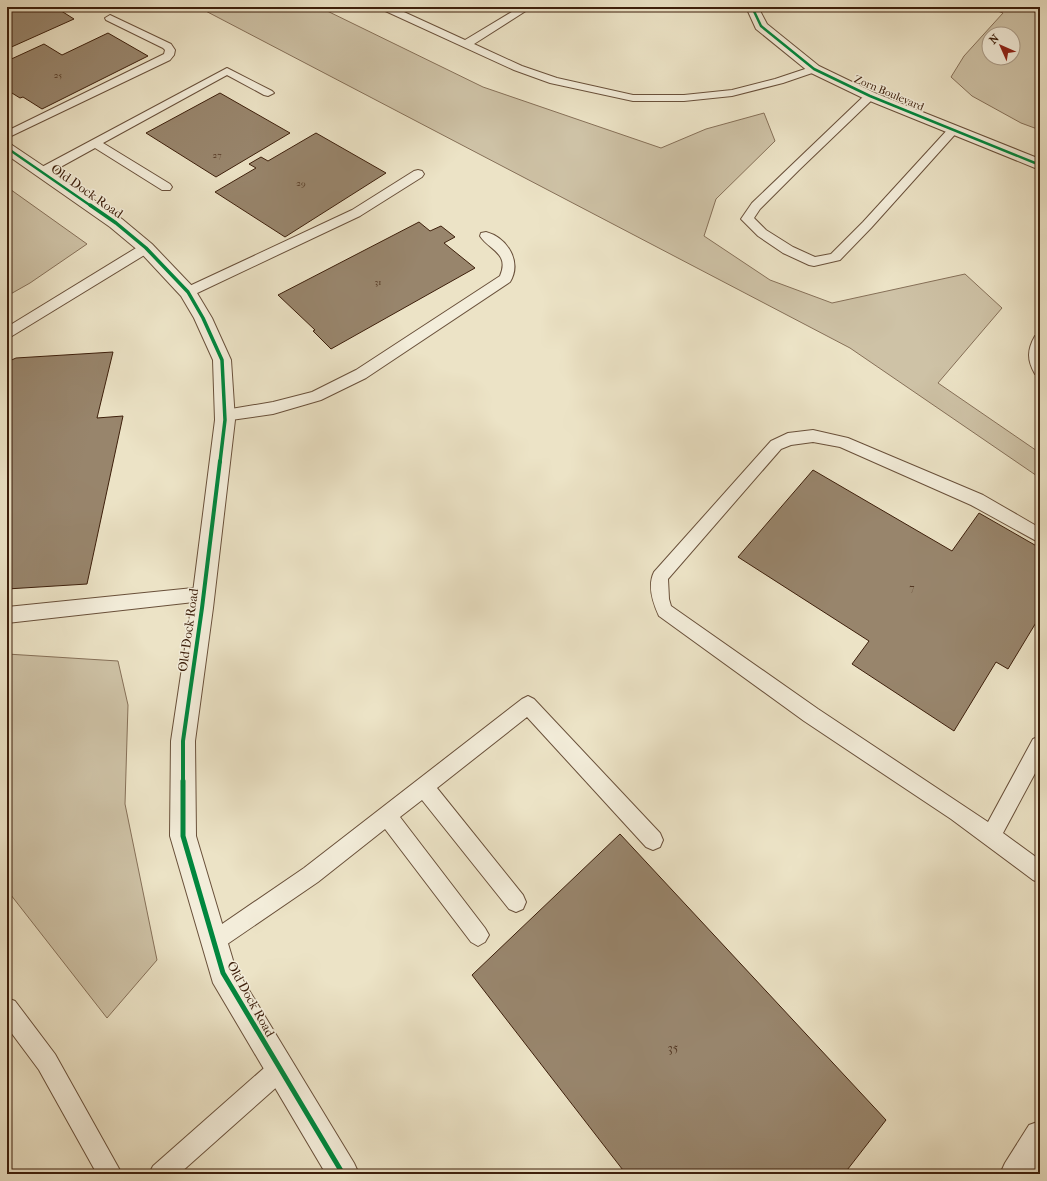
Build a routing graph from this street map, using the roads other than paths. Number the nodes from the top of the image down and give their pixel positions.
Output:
1 (385, 7) edge
2 (527, 7) edge
3 (752, 7) edge
4 (110, 18) dead end
5 (466, 44) junction
6 (814, 69) junction
7 (268, 93) dead end
8 (870, 96) junction
9 (953, 130) junction
10 (7, 135) edge
11 (95, 143) junction
12 (7, 148) edge
13 (1040, 165) edge
14 (42, 172) junction
15 (418, 174) dead end
16 (166, 187) dead end
17 (486, 236) dead end
18 (146, 248) junction
19 (188, 292) junction
20 (7, 333) edge
21 (1040, 340) edge
22 (1040, 370) edge
23 (224, 415) junction
24 (1040, 536) edge
25 (203, 594) junction
26 (7, 615) edge
27 (1040, 745) edge
28 (424, 788) junction
29 (387, 816) junction
30 (991, 836) junction
31 (652, 840) dead end
32 (1040, 873) edge
33 (516, 902) dead end
34 (478, 935) dead end
35 (213, 942) junction
36 (7, 1009) edge
37 (280, 1069) junction
38 (1040, 1136) edge
39 (110, 1174) edge
40 (161, 1174) edge
41 (343, 1174) edge
42 (1016, 1174) edge

1 - 5 lane
2 - 5 lane
3 - 6 street, Zorn Boulevard
4 - 10 lane
5 - 6 lane
6 - 8 street, Zorn Boulevard
7 - 11 lane
8 - 9 street, Zorn Boulevard
8 - 9 lane
9 - 13 street, Zorn Boulevard
11 - 14 lane
11 - 16 lane
12 - 14 street, Old Dock Road
14 - 18 street, Old Dock Road
15 - 19 lane
17 - 23 lane
18 - 19 street, Old Dock Road
18 - 20 lane
19 - 23 street, Old Dock Road
21 - 22 lane
23 - 25 street, Old Dock Road
24 - 30 lane
25 - 26 lane
25 - 35 street, Old Dock Road
27 - 30 lane
28 - 29 lane
28 - 31 lane
28 - 33 lane
29 - 34 lane
29 - 35 lane
30 - 32 lane
35 - 37 street, Old Dock Road
36 - 39 lane
37 - 40 lane
37 - 41 street, Old Dock Road
38 - 42 street

